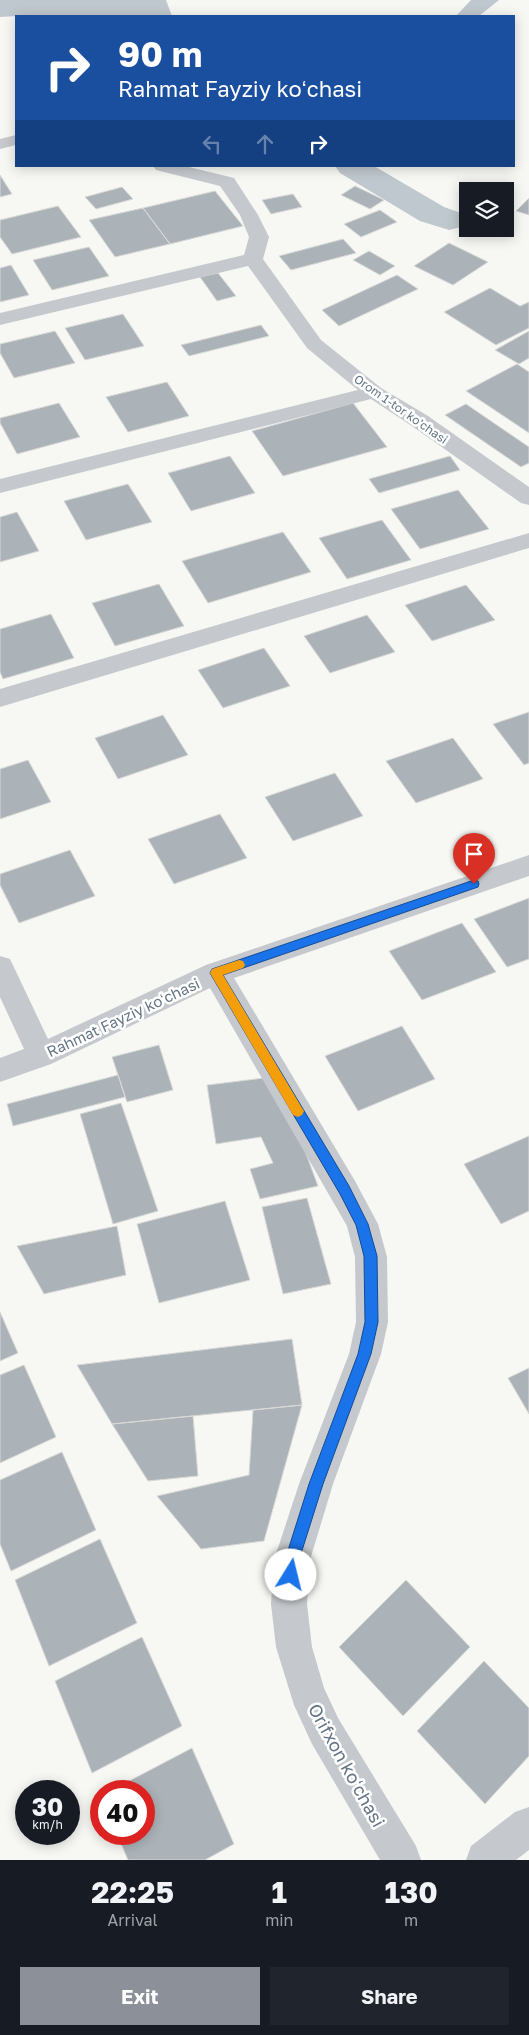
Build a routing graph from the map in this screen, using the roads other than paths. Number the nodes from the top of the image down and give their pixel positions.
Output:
1 (15, 140) edge
2 (0, 144) edge
3 (166, 167) edge
4 (253, 259) junction
5 (0, 320) edge
6 (374, 392) junction
7 (0, 486) edge
8 (529, 498) edge
9 (529, 540) edge
10 (0, 698) edge
11 (529, 865) edge
12 (0, 967) edge
13 (216, 973) junction
14 (41, 1055) junction
15 (0, 1070) edge
16 (529, 1826) edge
17 (402, 1860) edge
18 (485, 1860) edge

1 - 2 street
3 - 4 street
4 - 5 street
4 - 6 street, Orom 1-tor ko'chasi
6 - 7 street
6 - 8 street, Orom 1-tor ko'chasi
9 - 10 street
11 - 13 street, Rahmat Fayziy koʻchasi
12 - 14 street
13 - 14 street, Rahmat Fayziy koʻchasi
13 - 17 street, Orifxon koʻchasi
14 - 15 street, Rahmat Fayziy koʻchasi
16 - 18 street

